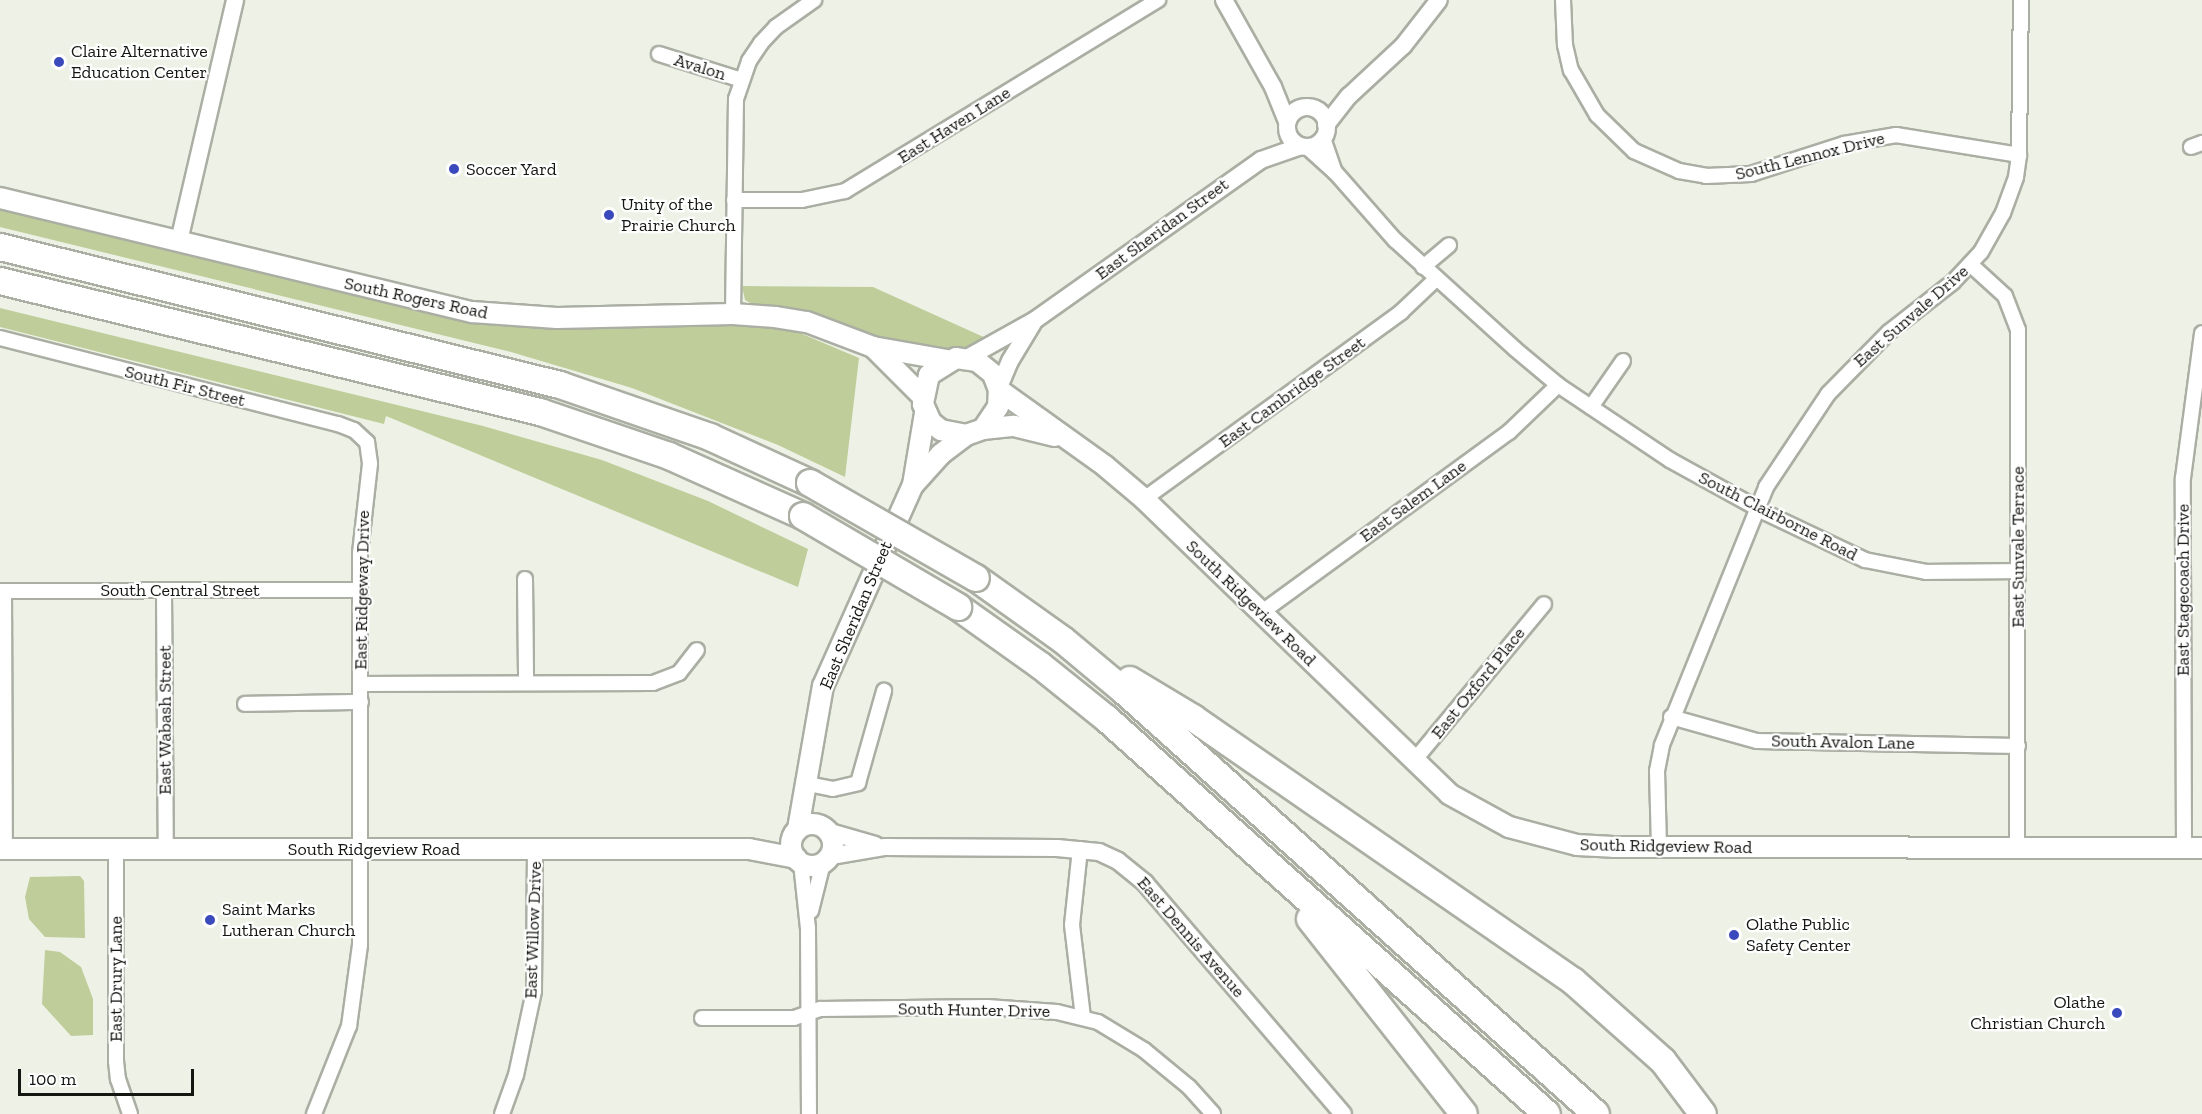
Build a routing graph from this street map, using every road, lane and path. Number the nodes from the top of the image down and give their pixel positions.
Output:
1 (235, 0) edge
2 (814, 0) edge
3 (1158, 0) edge
4 (1224, 0) edge
5 (1439, 0) edge
6 (1563, 0) edge
7 (2021, 0) edge
8 (658, 54) dead end
9 (742, 80) junction
10 (1273, 87) junction
11 (1349, 96) junction
12 (1308, 107) junction
13 (1287, 125) junction
14 (1325, 131) junction
15 (1304, 146) junction
16 (2019, 155) junction
17 (1261, 160) junction
18 (1335, 172) junction
19 (0, 198) edge
20 (734, 200) junction
21 (179, 241) junction
22 (1449, 245) dead end
23 (0, 247) edge
24 (1970, 264) junction
25 (1423, 267) junction
26 (1436, 279) junction
27 (0, 281) edge
28 (733, 314) junction
29 (1035, 320) junction
30 (2202, 333) edge
31 (0, 338) edge
32 (873, 347) junction
33 (957, 359) junction
34 (1623, 361) dead end
35 (2198, 372) edge
36 (1558, 385) junction
37 (999, 389) junction
38 (924, 405) junction
39 (1591, 407) junction
40 (974, 432) junction
41 (1066, 439) junction
42 (367, 441) joint
43 (913, 485) junction
44 (1144, 499) junction
45 (1756, 508) junction
46 (2018, 571) junction
47 (525, 579) dead end
48 (359, 590) junction
49 (2, 591) edge
50 (164, 591) junction
51 (1544, 604) dead end
52 (1262, 612) junction
53 (1063, 640) junction
54 (697, 650) dead end
55 (526, 683) junction
56 (360, 684) junction
57 (884, 691) dead end
58 (360, 702) junction
59 (245, 704) dead end
60 (1671, 717) junction
61 (2018, 747) junction
62 (1413, 762) junction
63 (808, 784) junction
64 (827, 829) junction
65 (795, 832) junction
66 (885, 847) junction
67 (1659, 847) junction
68 (2017, 847) junction
69 (2193, 848) edge
70 (2, 849) edge
71 (116, 849) junction
72 (166, 849) junction
73 (360, 849) junction
74 (535, 849) junction
75 (749, 849) junction
76 (1080, 849) junction
77 (1260, 857) junction
78 (827, 860) junction
79 (799, 861) junction
80 (808, 928) junction
81 (808, 1012) junction
82 (1083, 1017) junction
83 (702, 1018) dead end
84 (128, 1111) edge
85 (314, 1114) edge
86 (502, 1114) edge
87 (809, 1114) edge
88 (1213, 1114) edge
89 (1342, 1114) edge
90 (1464, 1114) edge
91 (1547, 1114) edge
92 (1596, 1114) edge
93 (1703, 1114) edge

1 - 21 street
2 - 9 street
3 - 20 street, East Haven Lane
4 - 10 street
5 - 11 street
6 - 16 street, South Lennox Drive
7 - 16 street, East Sunvale Drive
8 - 9 street, Avalon
9 - 20 street
10 - 12 street
10 - 13 street
11 - 12 street
11 - 14 street
12 - 13 street, East Sheridan Street
12 - 14 street
13 - 15 street
13 - 17 street, East Sheridan Street
14 - 15 street, East Sheridan Street
14 - 18 street, South Clairborne Road
15 - 17 street, East Sheridan Street
15 - 18 street, South Clairborne Road
16 - 24 street, East Sunvale Drive
17 - 29 street, East Sheridan Street
18 - 25 street, South Clairborne Road
19 - 21 main road, South Rogers Road
20 - 28 street
21 - 28 main road, South Rogers Road
22 - 25 street
23 - 53 highway, bridge
24 - 45 street, East Sunvale Drive
24 - 46 street, East Sunvale Terrace
25 - 26 street, South Clairborne Road
26 - 36 street, South Clairborne Road
26 - 44 street, East Cambridge Street
27 - 77 highway, bridge
28 - 32 main road, South Rogers Road
29 - 33 street, East Sheridan Street
29 - 37 street, East Sheridan Street
30 - 35 street, East Stagecoach Drive
31 - 42 street, South Fir Street
32 - 33 main road
32 - 38 main road
33 - 37 main road
33 - 38 main road
34 - 39 street
35 - 69 street, East Stagecoach Drive
36 - 39 street, South Clairborne Road
36 - 52 street, East Salem Lane
37 - 40 main road
37 - 41 main road, South Ridgeview Road
38 - 40 main road
38 - 43 main road, East Sheridan Street
39 - 45 street, South Clairborne Road
40 - 41 main road, South Ridgeview Road
40 - 43 main road, East Sheridan Street
41 - 44 main road, South Ridgeview Road
42 - 48 street, East Ridgeway Drive
43 - 63 main road, East Sheridan Street
44 - 52 main road, South Ridgeview Road
45 - 46 street, South Clairborne Road
45 - 60 street, East Sunvale Drive
46 - 61 street, East Sunvale Terrace
47 - 55 street
48 - 50 street, South Central Street
48 - 56 street, East Ridgeway Drive
49 - 50 street, South Central Street
49 - 70 street
50 - 72 street, East Wabash Street
51 - 62 street, East Oxford Place
52 - 62 main road, South Ridgeview Road
53 - 92 highway
53 - 93 highway
54 - 55 street
55 - 56 street
56 - 58 street, East Ridgeway Drive
57 - 63 street
58 - 59 street
58 - 73 street, East Ridgeway Drive
60 - 61 street, South Avalon Lane
60 - 67 street, East Sunvale Drive
61 - 68 street, East Sunvale Terrace
62 - 67 main road, South Ridgeview Road
63 - 64 main road, East Sheridan Street
63 - 65 main road, East Sheridan Street
64 - 65 main road
64 - 66 street, East Dennis Avenue
64 - 78 main road
65 - 75 main road, South Ridgeview Road
65 - 79 main road
66 - 76 street, East Dennis Avenue
66 - 78 street, East Dennis Avenue
67 - 68 main road, South Ridgeview Road
68 - 69 main road, South Ridgeview Road
70 - 71 main road, South Ridgeview Road
71 - 72 main road, South Ridgeview Road
71 - 84 street, East Drury Lane
72 - 73 main road, South Ridgeview Road
73 - 74 main road, South Ridgeview Road
73 - 85 street, East Ridgeway Drive
74 - 75 main road, South Ridgeview Road
74 - 86 street, East Willow Drive
75 - 79 main road, South Ridgeview Road
76 - 82 street
76 - 89 street, East Dennis Avenue
77 - 90 highway
77 - 91 highway
78 - 79 main road
78 - 80 street
79 - 80 street
80 - 81 street
81 - 82 street, South Hunter Drive
81 - 83 street, South Hunter Drive
81 - 87 street
82 - 88 street, South Hunter Drive

